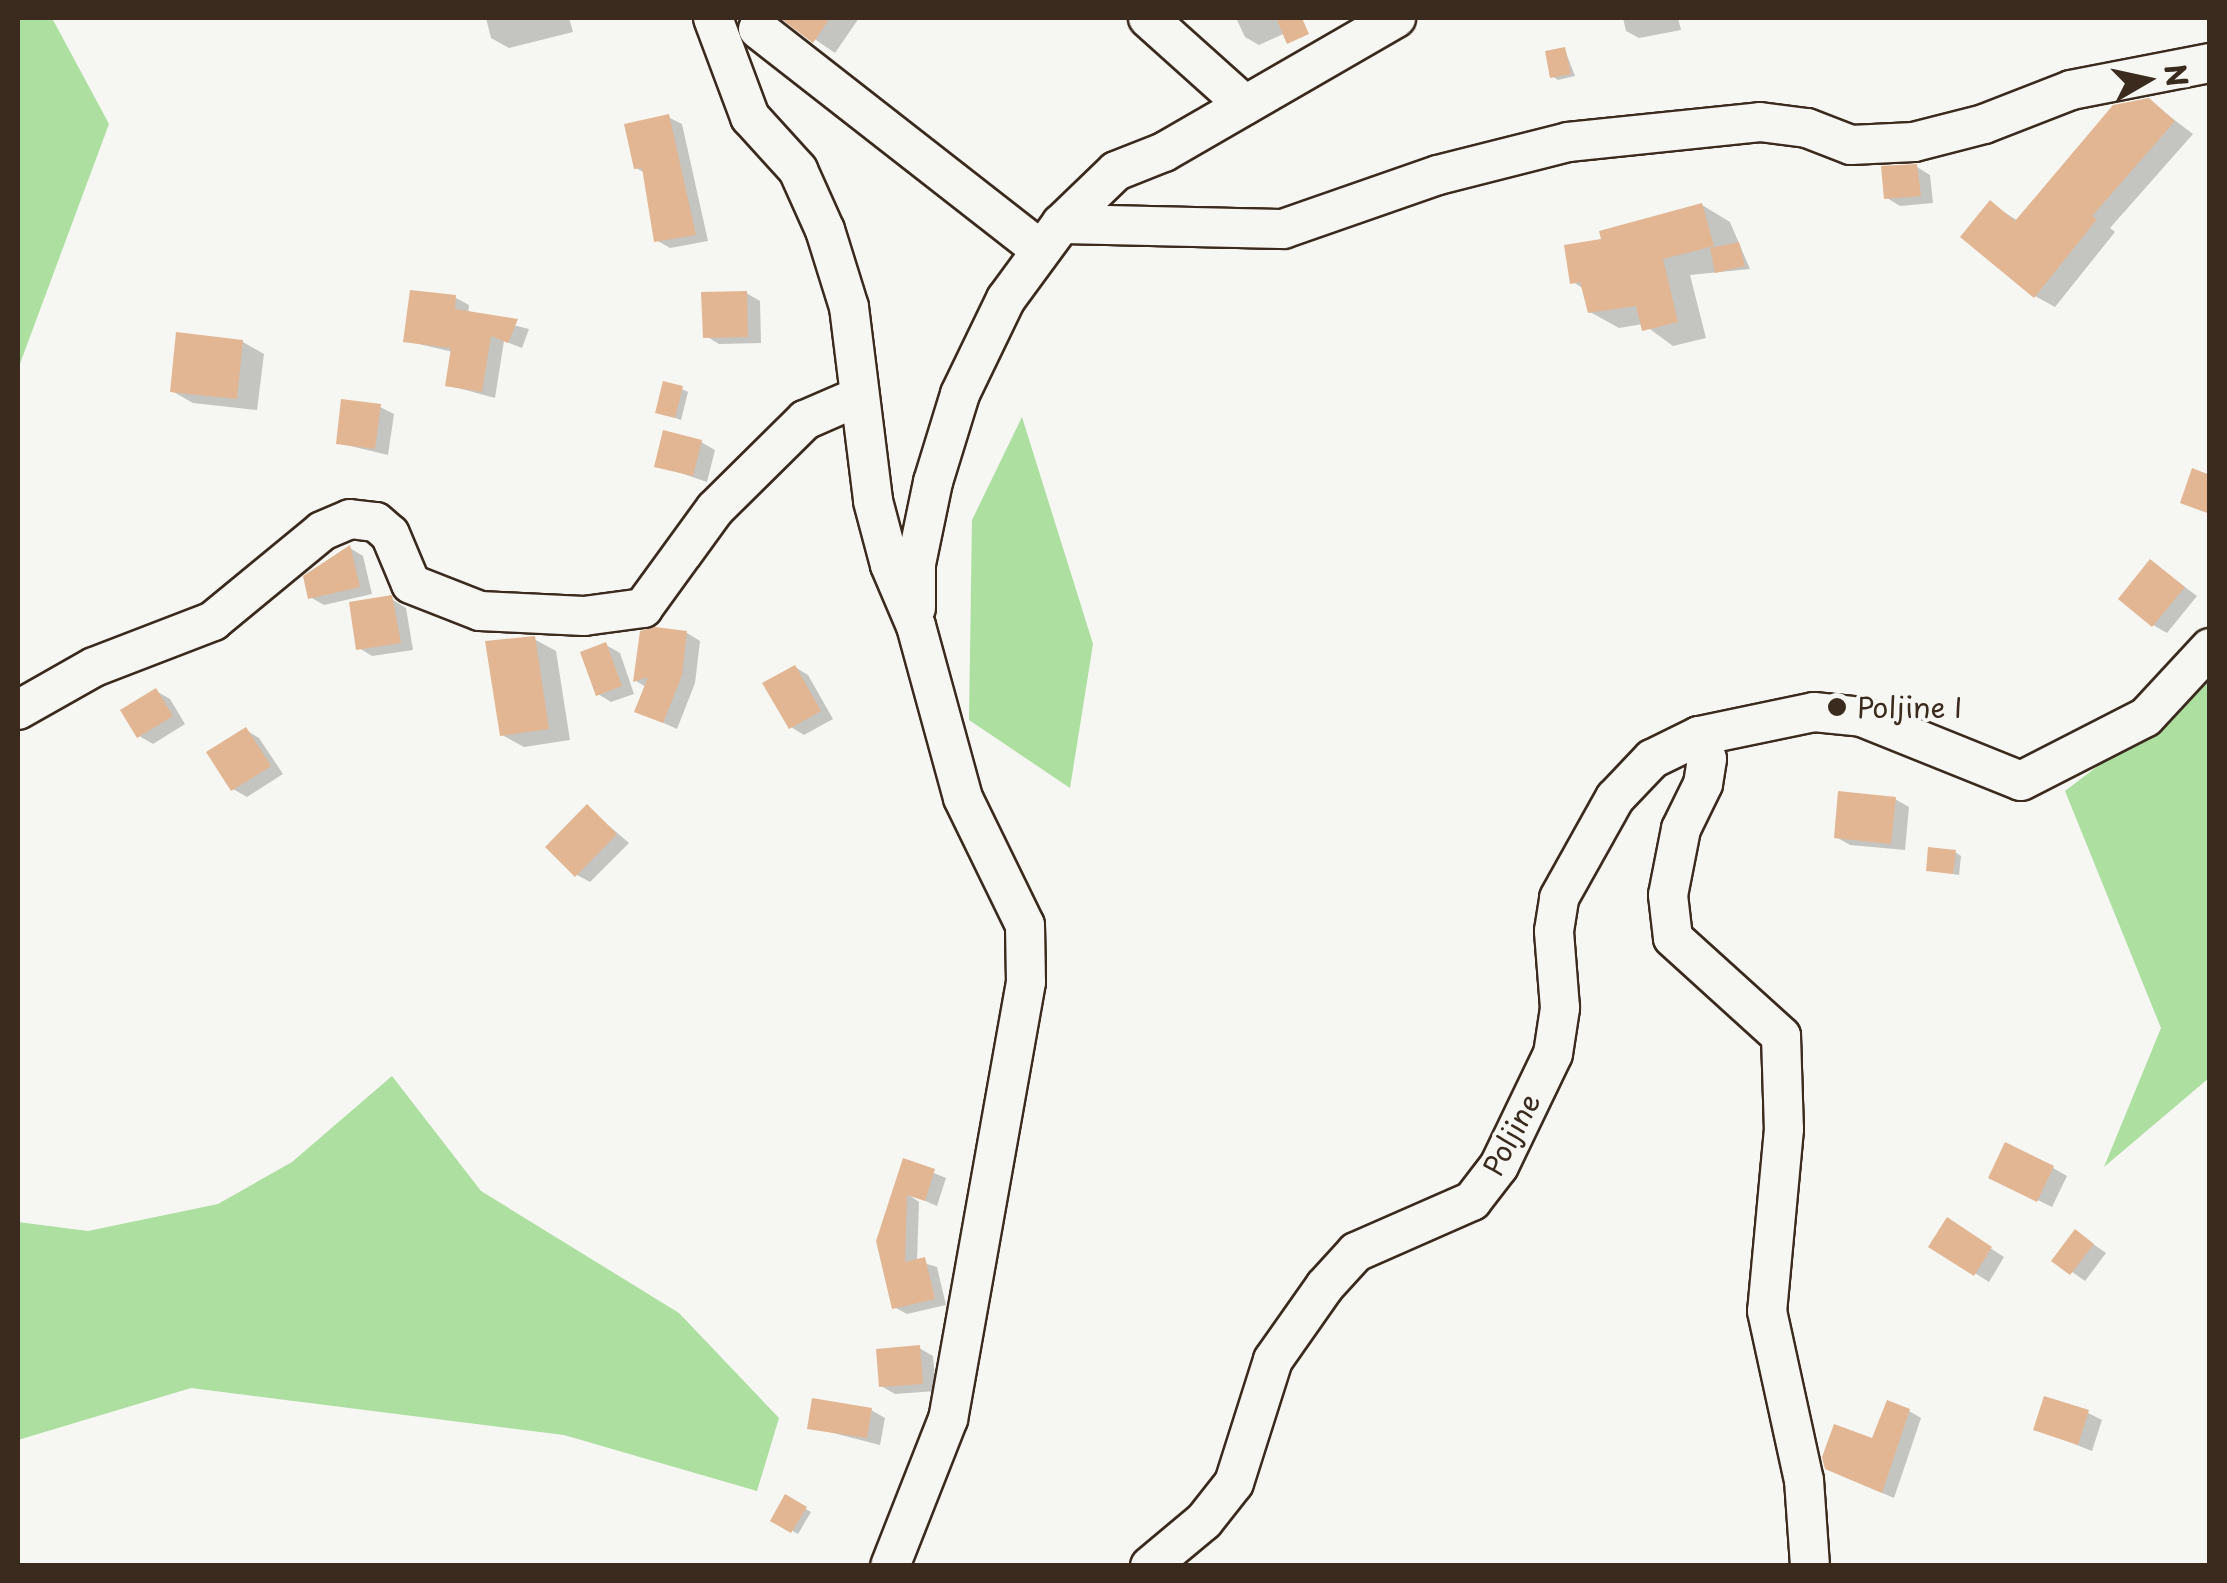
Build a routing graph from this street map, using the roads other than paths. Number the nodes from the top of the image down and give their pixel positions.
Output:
1 (713, 18) edge
2 (1148, 18) edge
3 (1396, 18) edge
4 (758, 29) dead end
5 (2210, 63) edge
6 (1245, 105) junction
7 (1051, 237) junction
8 (858, 398) junction
9 (916, 626) junction
10 (2210, 648) edge
11 (18, 710) edge
12 (1699, 736) junction
13 (1204, 1521) junction
14 (890, 1566) edge
15 (1150, 1566) edge
16 (1200, 1566) edge
17 (1810, 1566) edge

1 - 8 street
2 - 6 street
3 - 6 street
4 - 7 street
5 - 7 street
6 - 7 street
7 - 9 street
8 - 9 street
8 - 11 street
9 - 14 street
10 - 12 street, Poljine
12 - 13 street, Poljine
12 - 17 street
13 - 15 street, Poljine
13 - 16 street

